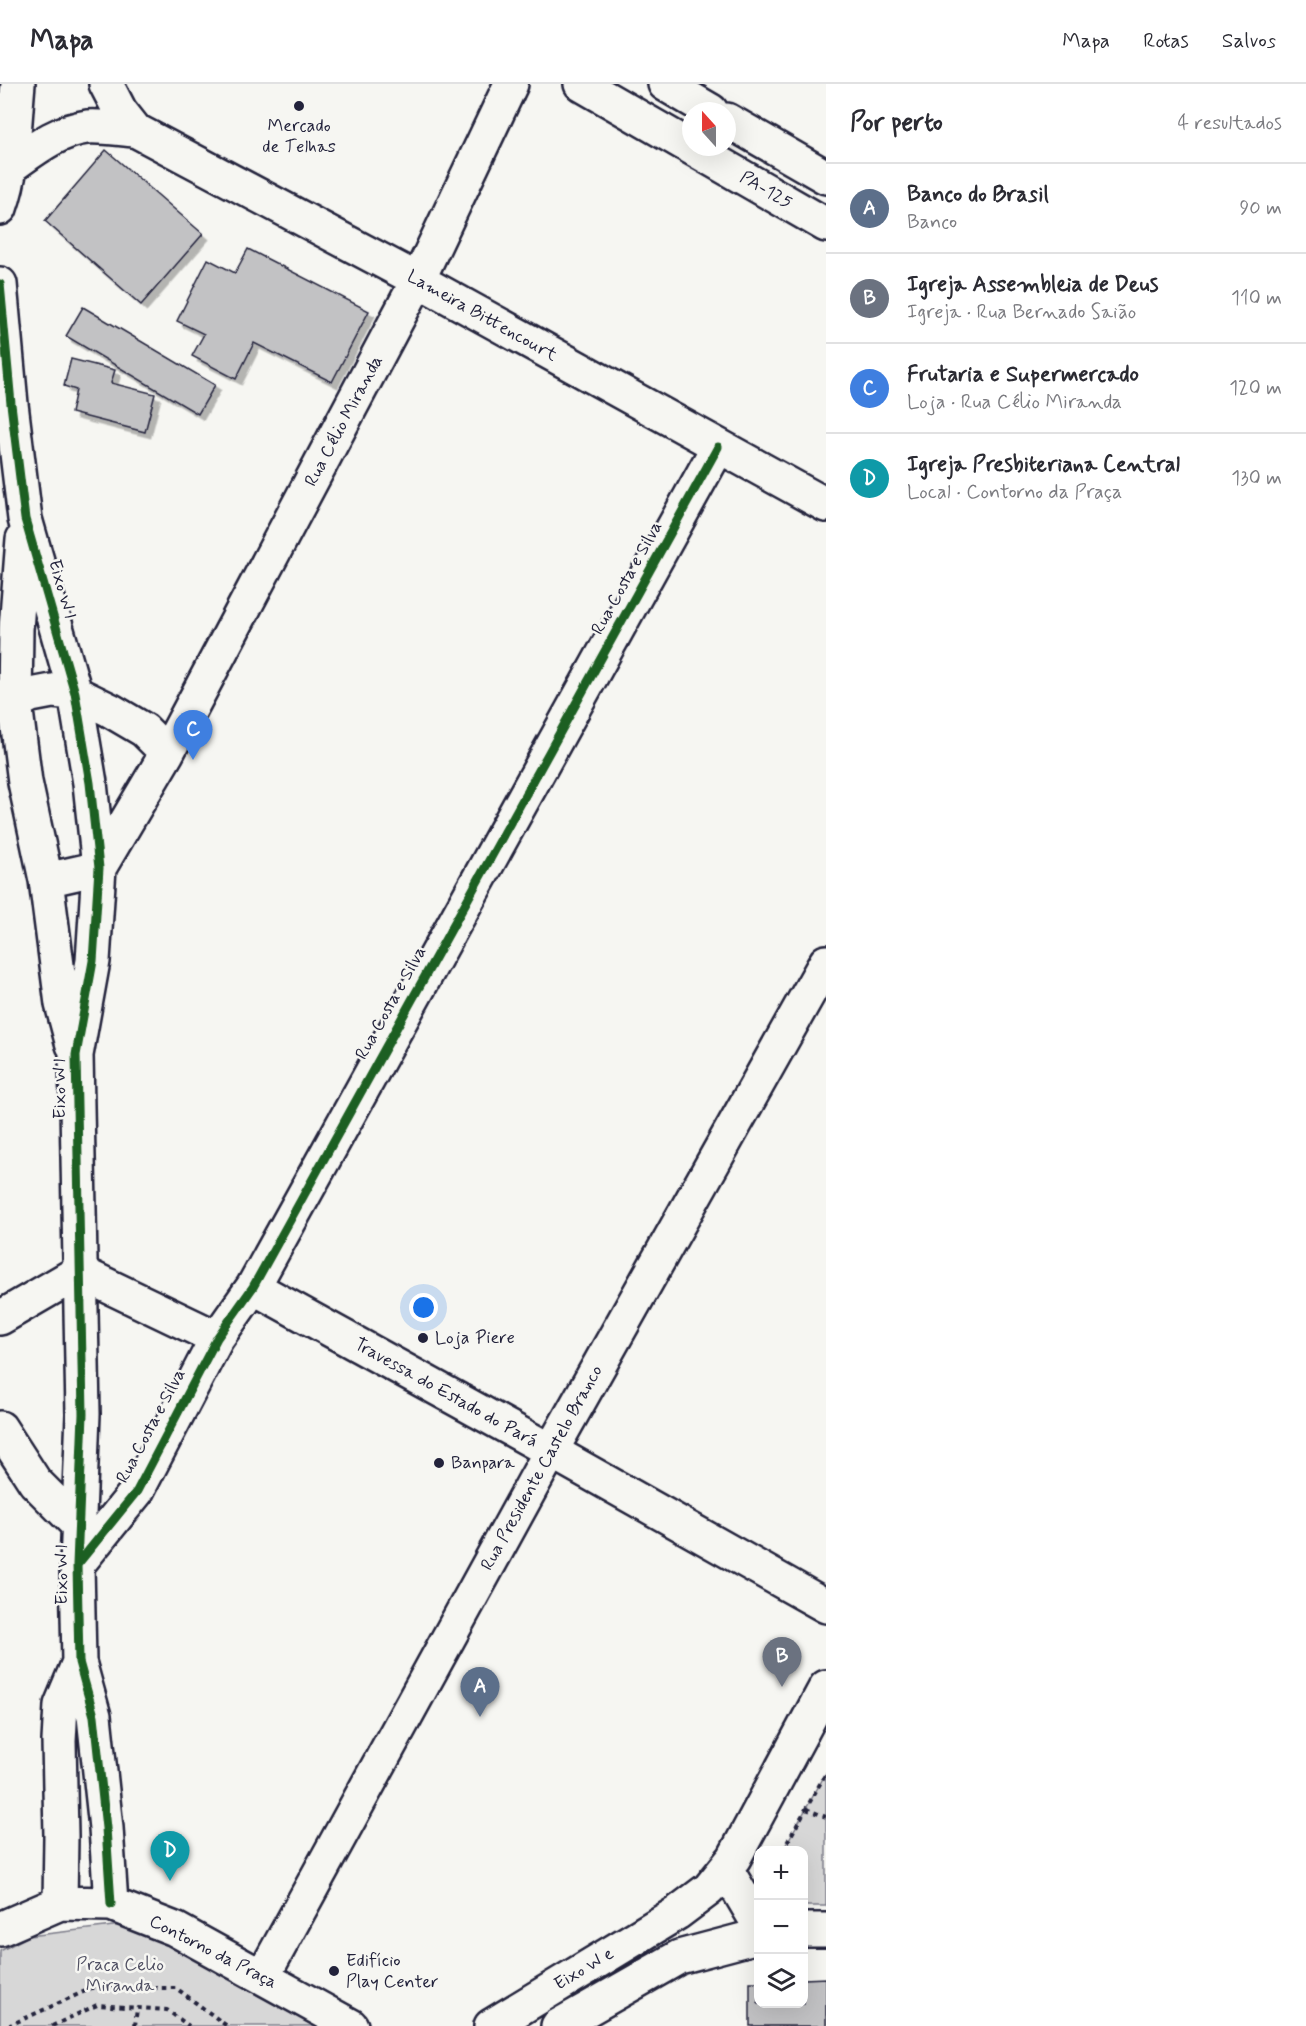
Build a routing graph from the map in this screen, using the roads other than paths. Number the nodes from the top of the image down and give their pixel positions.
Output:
1 (18, 84) edge
2 (106, 84) edge
3 (512, 84) edge
4 (581, 84) edge
5 (664, 84) edge
6 (695, 102) edge
7 (736, 125) edge
8 (135, 129) junction
9 (11, 166) junction
10 (826, 177) edge
11 (0, 208) edge
12 (826, 225) edge
13 (418, 280) junction
14 (0, 284) edge
15 (718, 447) junction
16 (826, 505) edge
17 (25, 519) junction
18 (10, 681) edge
19 (75, 693) junction
20 (167, 753) junction
21 (99, 868) junction
22 (46, 880) junction
23 (826, 962) edge
24 (76, 1055) junction
25 (79, 1272) junction
26 (253, 1287) junction
27 (0, 1318) edge
28 (217, 1338) junction
29 (0, 1428) edge
30 (551, 1451) junction
31 (79, 1526) junction
32 (77, 1565) junction
33 (826, 1606) edge
34 (80, 1662) junction
35 (825, 1693) edge
36 (726, 1869) junction
37 (60, 1903) junction
38 (111, 1904) junction
39 (754, 1915) edge
40 (0, 1929) edge
41 (808, 1930) edge
42 (826, 1930) edge
43 (754, 1937) edge
44 (263, 1976) junction
45 (351, 2026) edge
46 (491, 2026) edge
47 (558, 2026) edge

1 - 9 street
2 - 8 street, Lameira Bittencourt
3 - 13 street, Rua Célio Miranda
4 - 12 street, PA-125 / PA-125
5 - 6 street
7 - 10 street
8 - 9 street, Lameira Bittencourt
8 - 13 street, Lameira Bittencourt
9 - 11 street
13 - 15 street, Lameira Bittencourt
13 - 20 street, Rua Célio Miranda
14 - 17 street, Eixo W l
15 - 16 street, Lameira Bittencourt
15 - 26 street, Rua Costa e Silva
17 - 18 street, Eixo W l
17 - 19 street, Eixo W l
18 - 19 street
18 - 22 street, Eixo W l
19 - 20 street
19 - 21 street, Eixo W l
20 - 21 street, Rua Célio Miranda
21 - 22 street
21 - 24 street, Eixo W l
22 - 24 street, Eixo W l
23 - 30 street, Rua Presidente Castelo Branco
24 - 25 street, Eixo W l
25 - 27 street
25 - 28 street
25 - 31 street, Eixo W l
26 - 28 street, Rua Costa e Silva
26 - 30 street, Travessa do Estado do Pará
28 - 32 street, Rua Costa e Silva
29 - 31 street
30 - 33 street, Travessa do Estado do Pará
30 - 44 street, Rua Presidente Castelo Branco
31 - 32 street, Eixo W l
32 - 34 street, Eixo W l
34 - 37 street, Eixo W l
34 - 38 street, Eixo W l
35 - 36 street, Eixo W e
36 - 39 street
36 - 46 street, Eixo W e
37 - 38 street, Contorno da Praça
37 - 40 street, Contorno da Praça
38 - 44 street, Contorno da Praça
41 - 42 street
43 - 47 street, Eixo W e
44 - 45 street, Contorno da Praça

